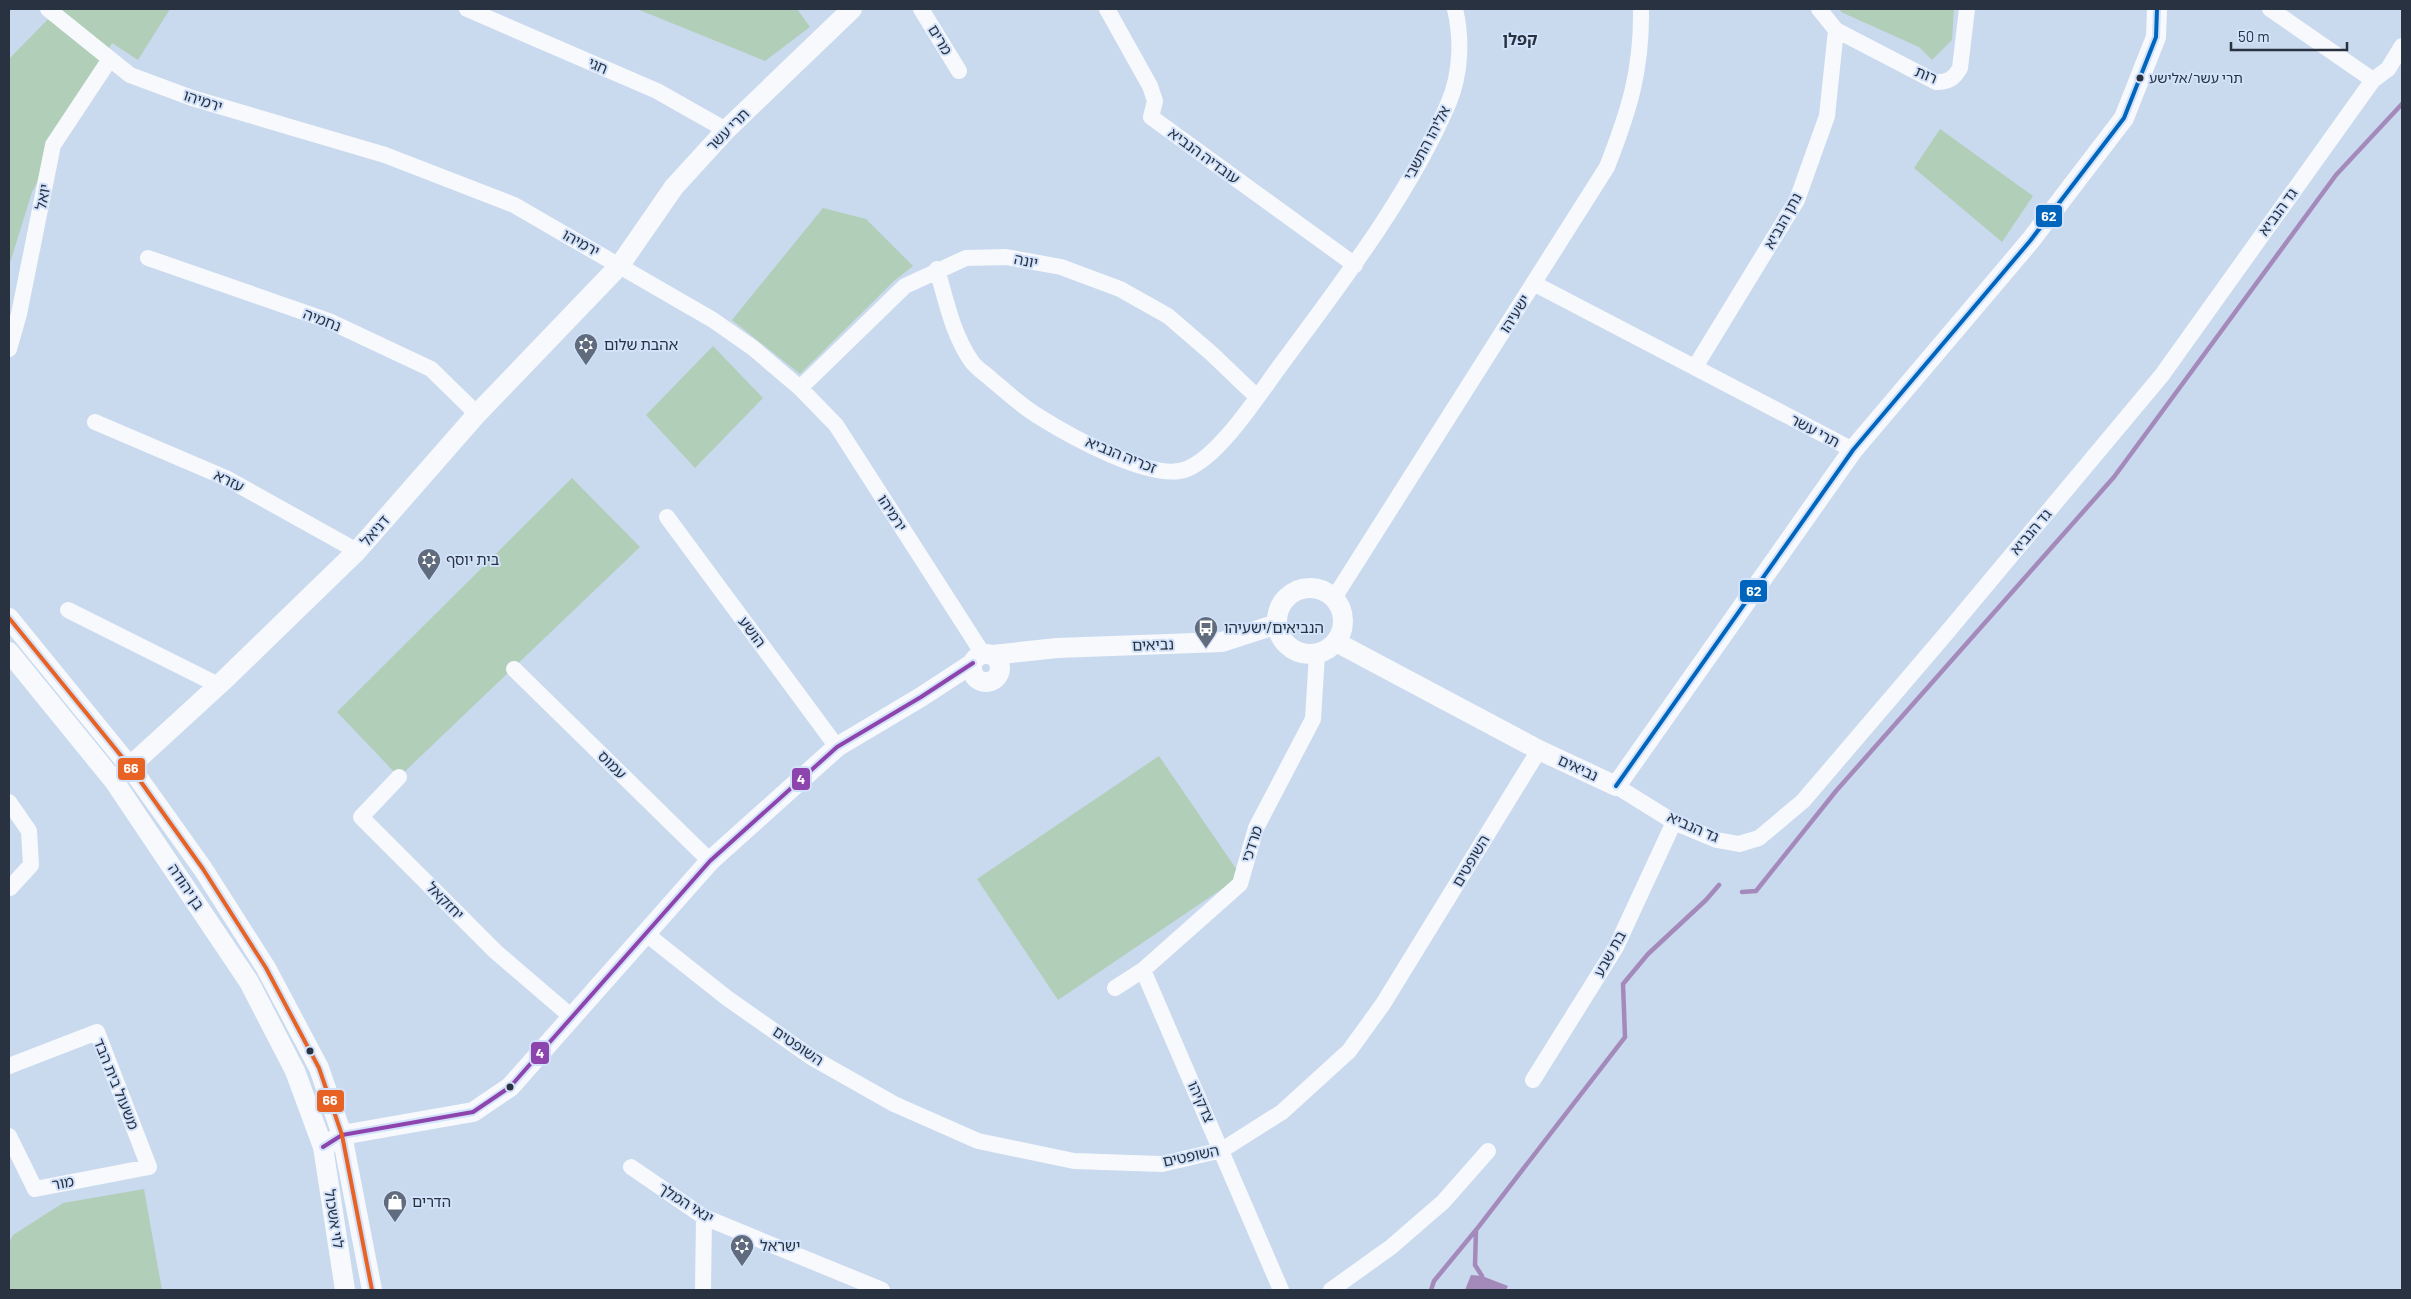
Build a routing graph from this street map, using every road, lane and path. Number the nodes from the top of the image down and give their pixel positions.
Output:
1 (48, 9) edge
2 (467, 9) edge
3 (852, 9) edge
4 (921, 9) edge
5 (1107, 9) edge
6 (1455, 9) edge
7 (1641, 9) edge
8 (1819, 9) edge
9 (1967, 9) edge
10 (2157, 9) edge
11 (2270, 9) edge
12 (1836, 30) junction
13 (2402, 46) edge
14 (110, 59) junction
15 (959, 71) dead end
16 (2373, 80) junction
17 (726, 130) junction
18 (148, 258) dead end
19 (620, 265) junction
20 (1354, 265) junction
21 (937, 270) junction
22 (1535, 284) junction
23 (9, 349) edge
24 (1695, 367) junction
25 (800, 388) junction
26 (1257, 397) junction
27 (477, 414) junction
28 (95, 422) dead end
29 (1853, 450) junction
30 (667, 518) dead end
31 (357, 551) junction
32 (1334, 598) junction
33 (68, 610) dead end
34 (9, 618) edge
35 (1277, 624) junction
36 (1336, 642) junction
37 (1057, 648) junction
38 (9, 652) edge
39 (1317, 654) junction
40 (983, 657) junction
41 (514, 668) dead end
42 (991, 678) junction
43 (218, 685) junction
44 (921, 697) junction
45 (838, 748) junction
46 (1539, 750) junction
47 (131, 768) junction
48 (398, 777) dead end
49 (114, 781) junction
50 (1616, 786) junction
51 (9, 802) edge
52 (1674, 822) junction
53 (710, 861) junction
54 (10, 888) edge
55 (645, 932) junction
56 (1144, 970) junction
57 (1115, 988) dead end
58 (573, 1018) junction
59 (9, 1066) edge
60 (1533, 1080) dead end
61 (342, 1135) junction
62 (9, 1136) edge
63 (322, 1147) junction
64 (1222, 1150) junction
65 (1488, 1151) dead end
66 (149, 1167) joint
67 (631, 1167) dead end
68 (704, 1217) junction
69 (345, 1290) edge
70 (372, 1290) edge
71 (703, 1290) edge
72 (882, 1290) edge
73 (1281, 1290) edge
74 (1331, 1290) edge

1 - 14 street, ירמיהו
2 - 17 street, חגי
3 - 17 street, תרי עשר
4 - 15 street, מרים
5 - 20 street, עובדיה הנביא
6 - 20 street, אליהו התשבי
7 - 22 street, ישעיהו
8 - 12 street
9 - 12 street, רות
10 - 29 street, תרי עשר
11 - 16 street
12 - 24 street, נתן הנביא
13 - 16 street, גד הנביא
14 - 19 street, ירמיהו
14 - 23 street, יואל
16 - 52 street, גד הנביא
17 - 19 street, תרי עשר
18 - 27 street, נחמיה
19 - 25 street, ירמיהו
19 - 27 street, דניאל
20 - 26 street, זכריה הנביא
21 - 25 street, יונה
21 - 26 street, יונה
21 - 26 street, זכריה הנביא
22 - 24 street, תרי עשר
22 - 32 street, ישעיהו
24 - 29 street, תרי עשר
25 - 40 street, ירמיהו
27 - 31 street, דניאל
28 - 31 street, עזרא
29 - 50 street, נביאים
30 - 45 street, הושע
31 - 43 street, דניאל
32 - 35 street
32 - 36 street
33 - 43 street
34 - 47 street, בן יהודה
35 - 37 street, נביאים
35 - 39 street
36 - 39 street
36 - 46 street, נביאים
37 - 40 street, נביאים
37 - 42 street, נביאים
38 - 49 street, בן יהודה
39 - 56 street, מרדכי
40 - 42 street
40 - 44 street, נביאים
41 - 53 street, עמוס
42 - 44 street, נביאים
43 - 47 street, דניאל
44 - 45 street, נביאים
45 - 53 street, נביאים
46 - 50 street, נביאים
46 - 64 street, השופטים
47 - 49 street, דניאל
47 - 61 street, בן יהודה
48 - 58 street, יחזקאל
49 - 63 street, בן יהודה
50 - 52 street, גד הנביא
51 - 54 street
52 - 60 street, בת שבע
53 - 55 street, נביאים
55 - 58 street, נביאים
55 - 64 street, השופטים
56 - 57 street, מרדכי
56 - 64 street, צדקיהו
58 - 61 street, נביאים
59 - 66 street, משעול בית הבד
61 - 63 street, נביאים
61 - 70 street, לוי אשכול
62 - 66 street, מור
63 - 69 street, לוי אשכול
64 - 73 street, צדקיהו
65 - 74 street
67 - 68 street, ינאי המלך
68 - 71 street
68 - 72 street, ינאי המלך

